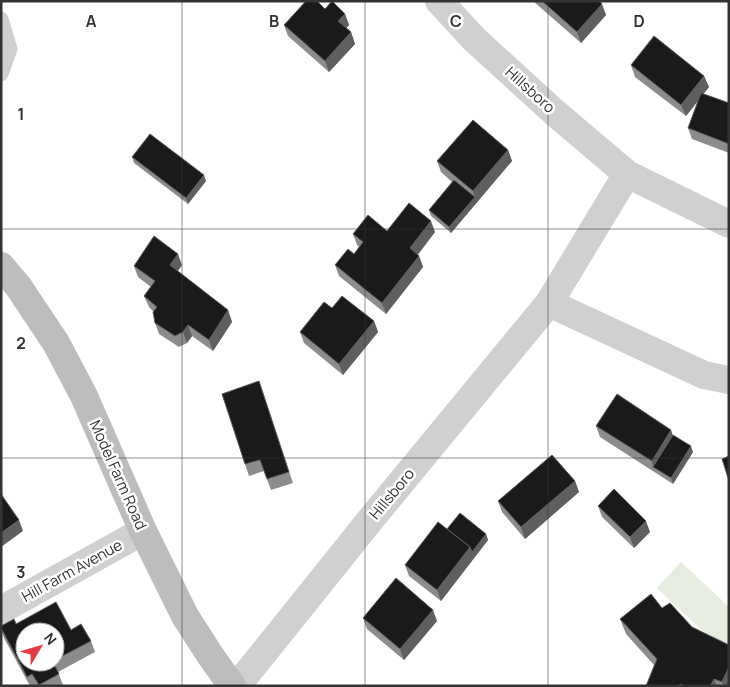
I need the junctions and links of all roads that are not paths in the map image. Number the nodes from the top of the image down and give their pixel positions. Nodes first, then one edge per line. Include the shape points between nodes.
1 (438, 1) edge
2 (1, 19) edge
3 (1, 74) edge
4 (627, 174) junction
5 (729, 224) edge
6 (1, 266) edge
7 (549, 303) junction
8 (729, 380) edge
9 (143, 531) junction
10 (1, 610) edge
11 (232, 686) edge
12 (237, 686) edge

1 - 4 street, Hillsboro via 474,39
2 - 3 lane via 10,49
4 - 5 street, Hillsboro
4 - 7 street, Hillsboro
6 - 9 main road, Model Farm Road via 56,343 84,396
7 - 8 street via 704,375
7 - 12 street, Hillsboro
9 - 10 street, Hill Farm Avenue
9 - 11 main road, Model Farm Road via 185,616

